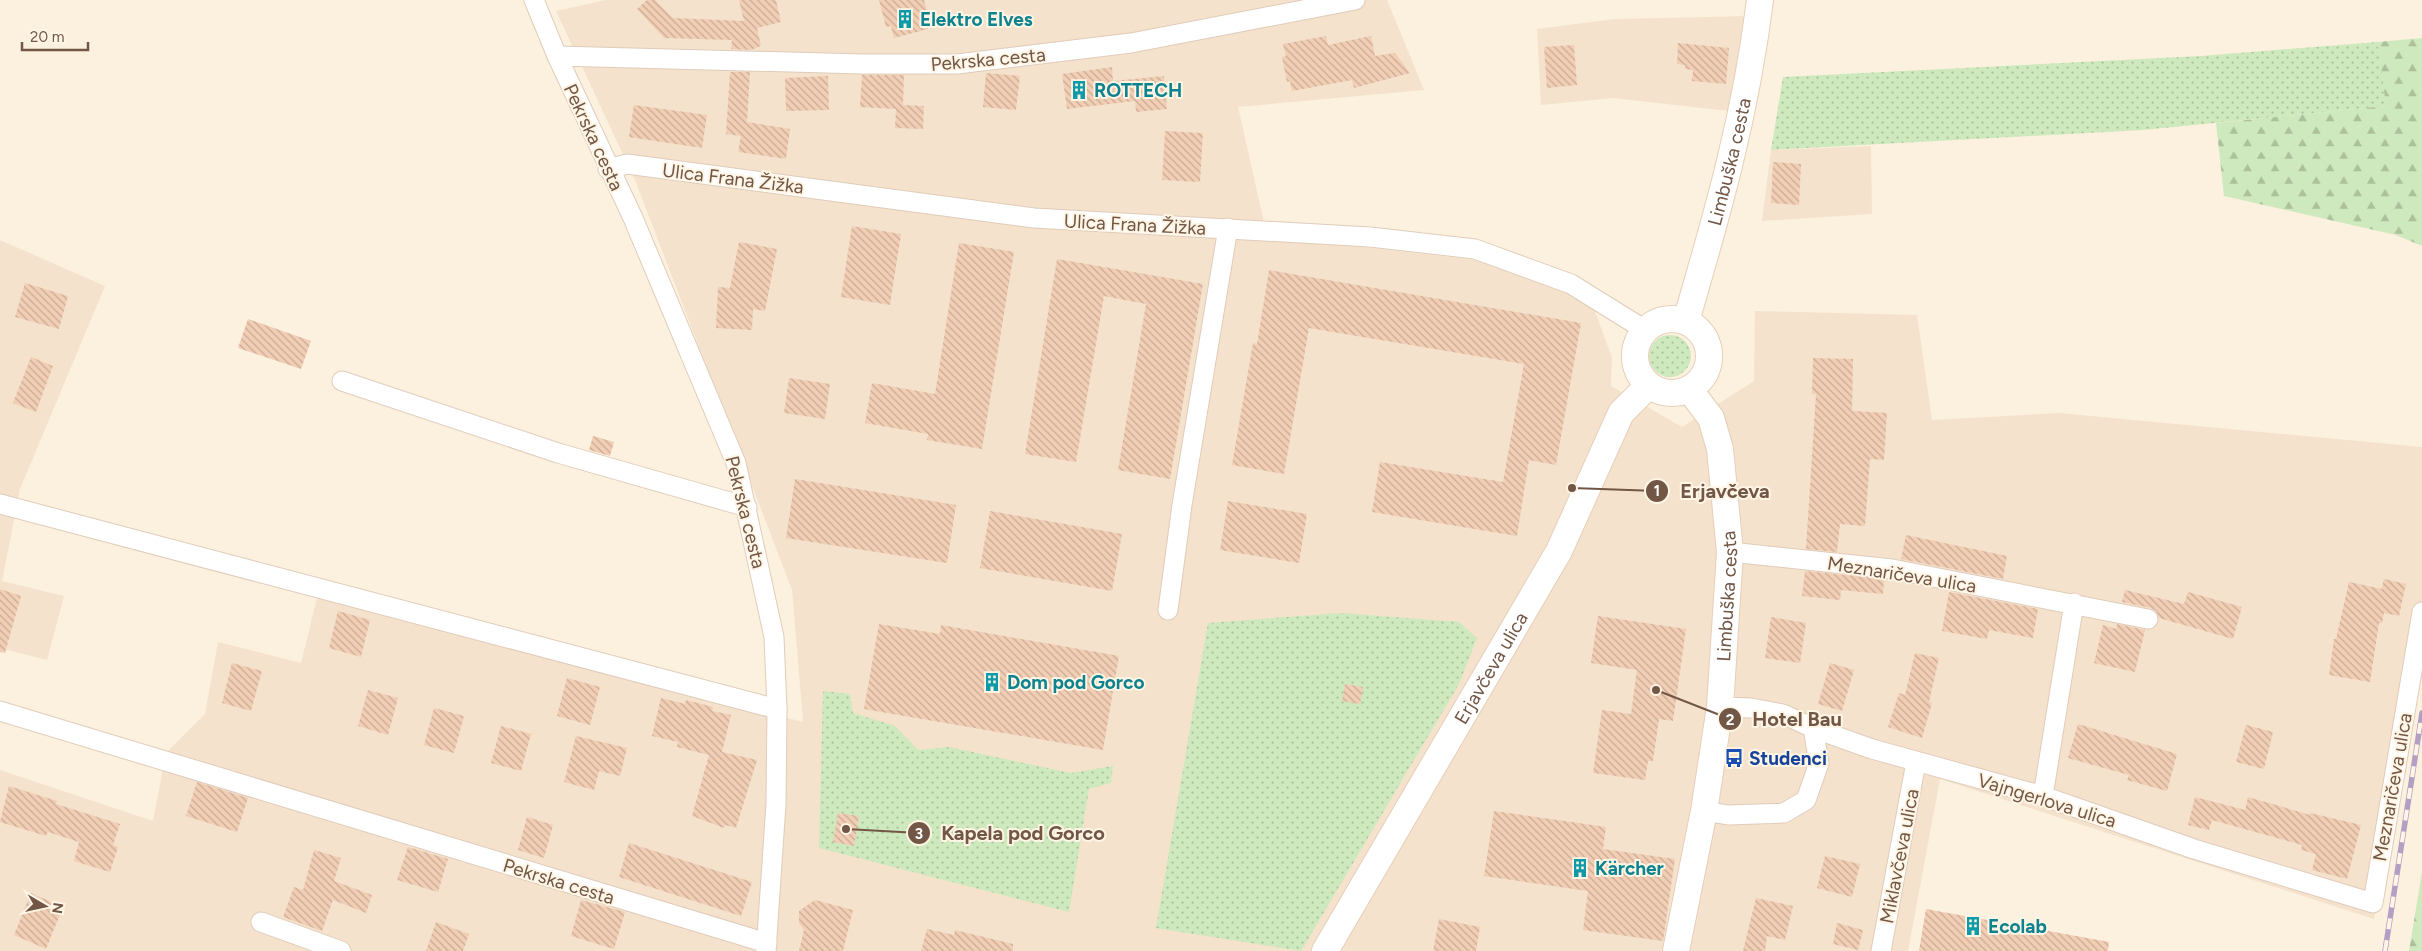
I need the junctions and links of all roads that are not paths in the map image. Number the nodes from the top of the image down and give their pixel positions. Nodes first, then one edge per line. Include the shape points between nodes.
1 (534, 0) edge
2 (1355, 0) edge
3 (1760, 0) edge
4 (556, 56) junction
5 (608, 168) junction
6 (1228, 228) junction
7 (1686, 321) junction
8 (1645, 330) junction
9 (342, 381) dead end
10 (1649, 385) junction
11 (1689, 389) junction
12 (0, 504) edge
13 (746, 507) junction
14 (1730, 552) junction
15 (2074, 603) junction
16 (1168, 610) dead end
17 (2422, 612) edge
18 (2148, 619) dead end
19 (1720, 707) junction
20 (777, 709) junction
21 (0, 711) edge
22 (1813, 728) junction
23 (1916, 762) junction
24 (2043, 796) junction
25 (1704, 811) junction
26 (2373, 903) joint
27 (261, 922) dead end
28 (766, 947) edge
29 (341, 951) edge
30 (1326, 951) edge
31 (1676, 951) edge
32 (1881, 951) edge

1 - 4 street, Pekrska cesta
2 - 4 street, Pekrska cesta via 1131,44 957,64
3 - 7 main road, Limbuška cesta via 1738,133
4 - 5 street, Pekrska cesta
5 - 6 street, Ulica Frana Žižka via 627,164 1034,218
5 - 13 street, Pekrska cesta via 633,218 736,463
6 - 8 street, Ulica Frana Žižka via 1370,237 1475,249 1571,284
6 - 16 street
7 - 8 main road via 1673,318 1658,321
7 - 11 main road via 1698,328 1709,349 1705,373
8 - 10 main road via 1637,343 1635,358 1639,373
9 - 13 street via 558,453
10 - 11 main road via 1675,393
10 - 30 main road, Erjavčeva ulica via 1621,413 1559,551
11 - 14 main road, Limbuška cesta via 1712,418 1720,449
12 - 20 street
13 - 20 street, Pekrska cesta via 774,637
14 - 15 street, Meznaričeva ulica via 1892,569
14 - 19 main road, Limbuška cesta
15 - 18 street, Meznaričeva ulica
15 - 24 street
17 - 26 street, Meznaričeva ulica
19 - 22 street, Vajngerlova ulica via 1783,714
19 - 25 main road, Limbuška cesta
20 - 28 street, Pekrska cesta via 773,858
21 - 28 street, Pekrska cesta
22 - 23 street, Vajngerlova ulica
22 - 25 street via 1820,763 1806,800 1784,813 1728,816
23 - 24 street, Vajngerlova ulica
23 - 32 street, Miklavčeva ulica
24 - 26 street, Vajngerlova ulica via 2194,849
25 - 31 main road, Limbuška cesta
27 - 29 street

